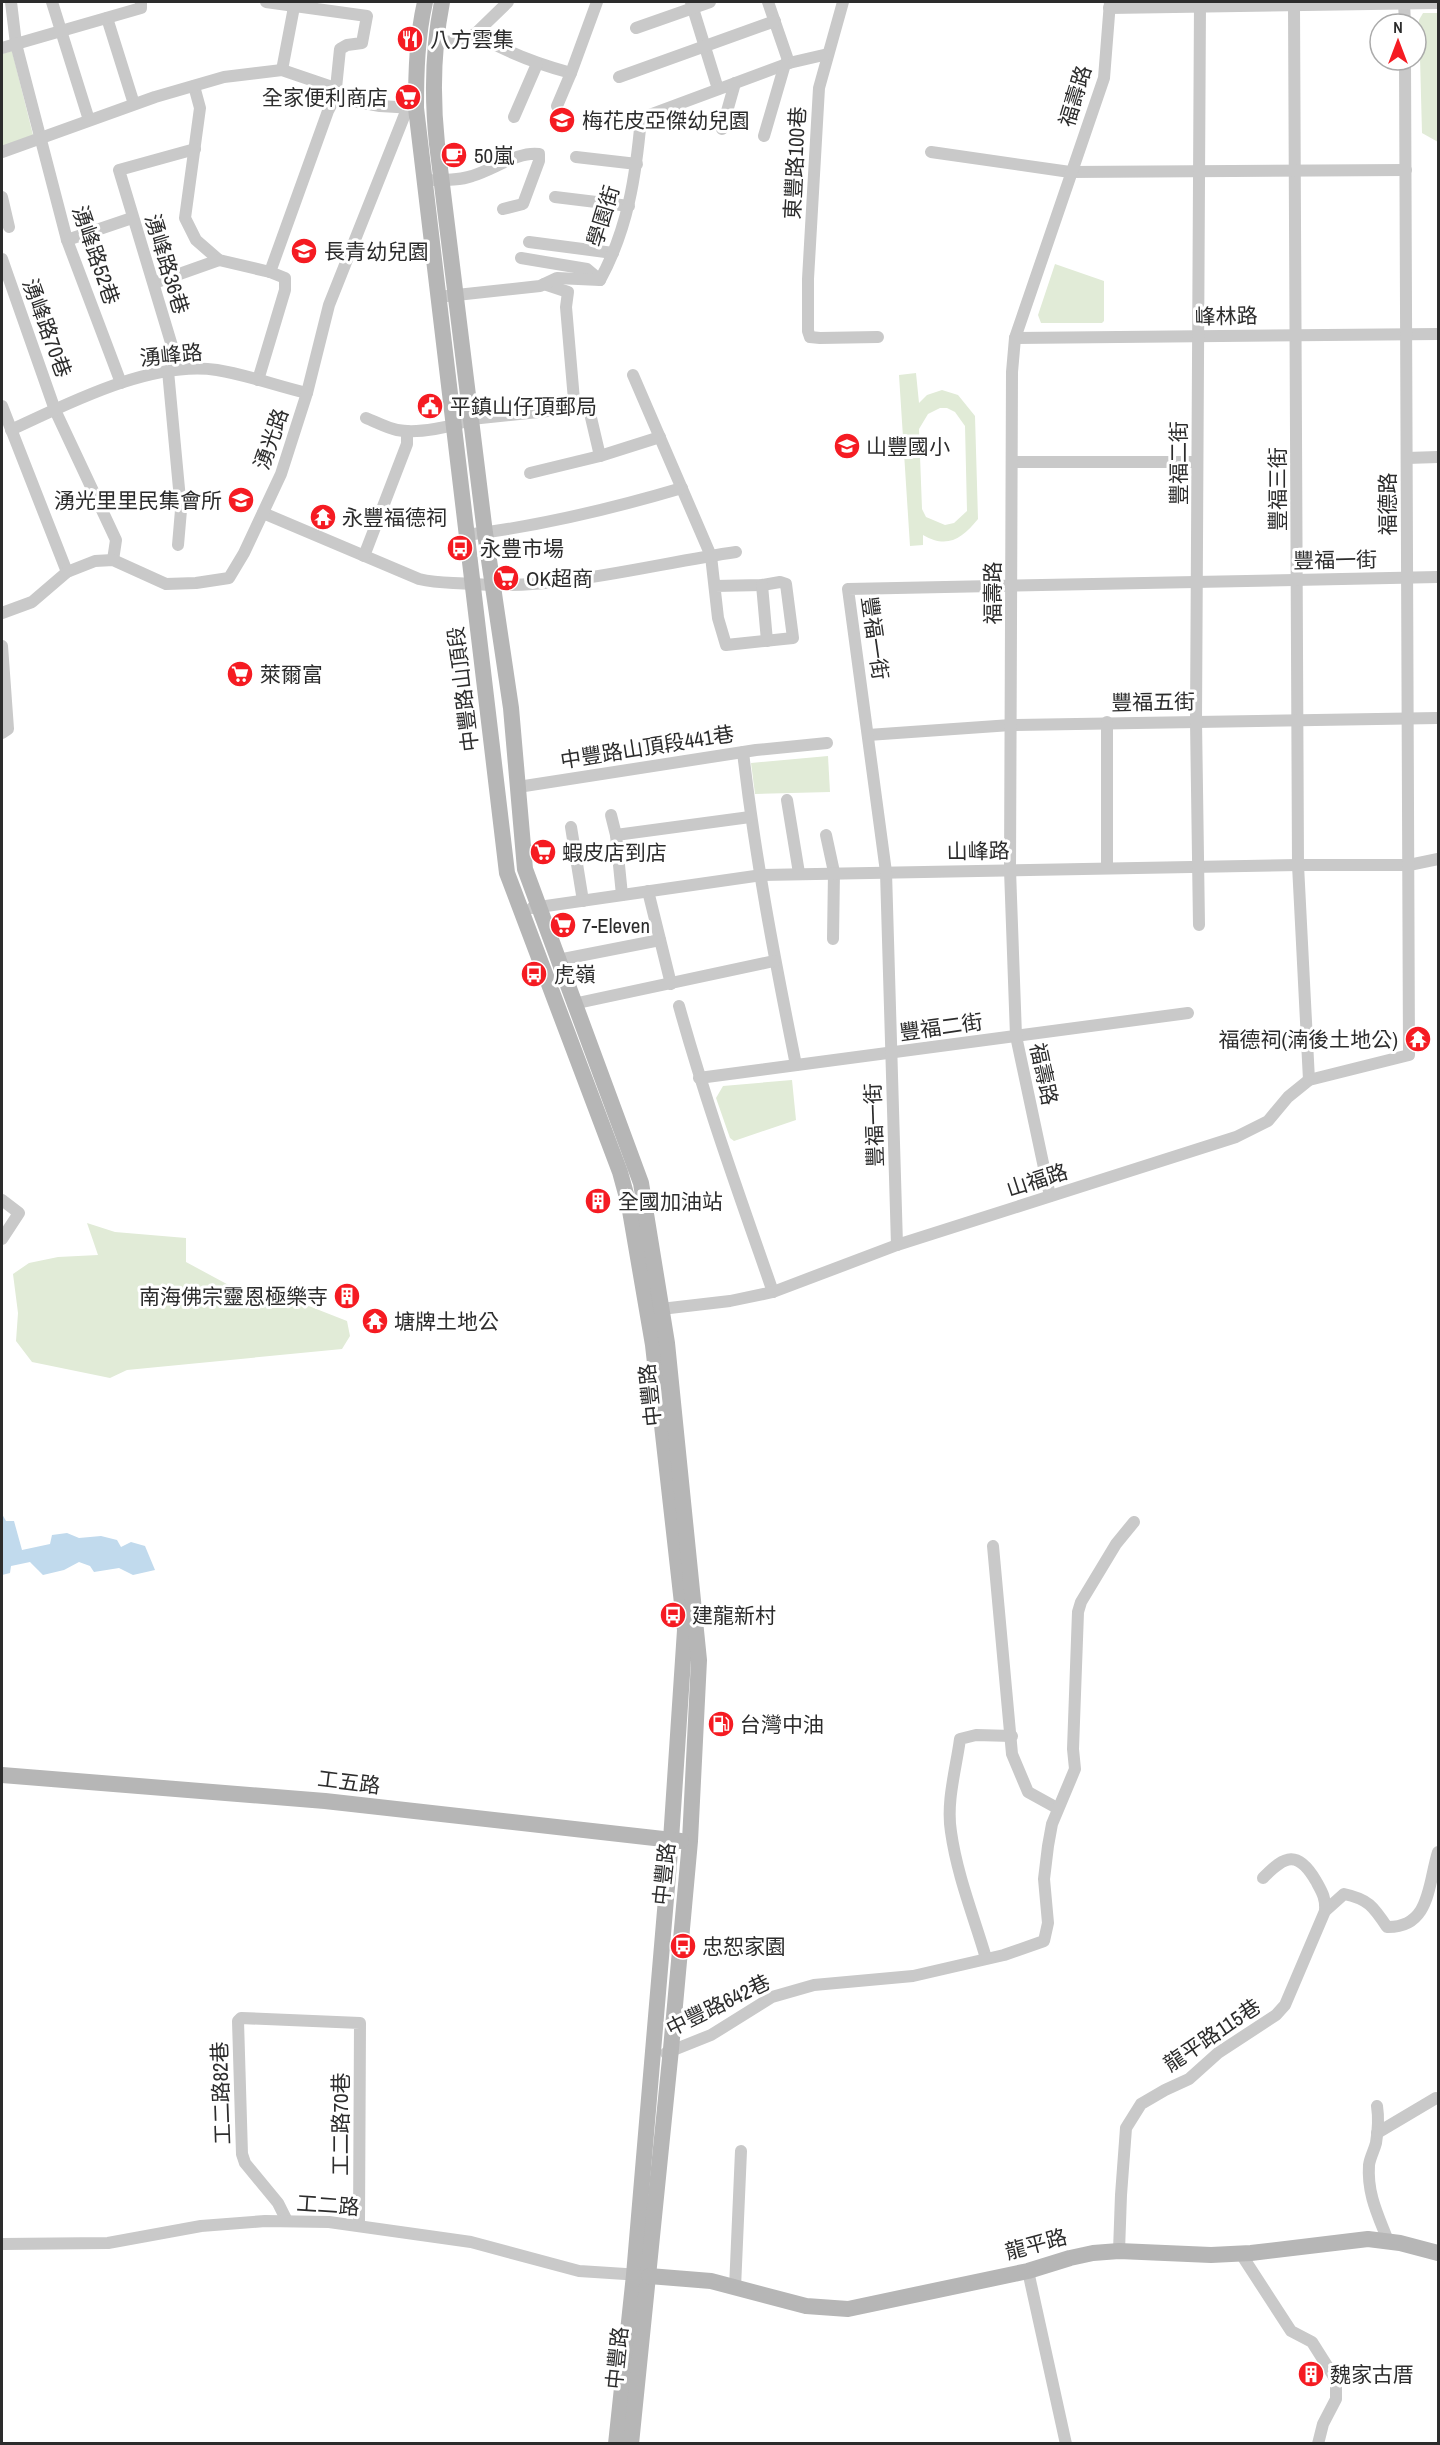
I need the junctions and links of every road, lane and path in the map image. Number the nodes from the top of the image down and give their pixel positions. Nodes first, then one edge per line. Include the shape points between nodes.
1 (11, 2) edge
2 (52, 2) edge
3 (141, 2) edge
4 (266, 2) edge
5 (425, 2) edge
6 (442, 2) edge
7 (508, 2) edge
8 (597, 2) edge
9 (710, 2) edge
10 (768, 2) edge
11 (843, 2) edge
12 (1405, 3) edge
13 (1438, 3) edge
14 (692, 4) edge
15 (1200, 4) edge
16 (1109, 5) edge
17 (1294, 6) junction
18 (294, 7) junction
19 (333, 7) edge
20 (107, 18) junction
21 (775, 21) junction
22 (636, 28) dead end
23 (61, 31) junction
24 (475, 34) junction
25 (436, 43) junction
26 (16, 44) junction
27 (707, 47) junction
28 (2, 48) edge
29 (828, 54) junction
30 (537, 64) junction
31 (787, 64) junction
32 (282, 70) junction
33 (1405, 72) edge
34 (571, 73) junction
35 (619, 77) dead end
36 (735, 83) junction
37 (194, 86) junction
38 (718, 89) junction
39 (335, 98) junction
40 (134, 104) junction
41 (557, 106) dead end
42 (411, 108) junction
43 (433, 108) junction
44 (514, 117) dead end
45 (641, 118) junction
46 (89, 120) junction
47 (622, 122) dead end
48 (722, 129) dead end
49 (764, 136) dead end
50 (40, 138) junction
51 (195, 149) junction
52 (2, 152) edge
53 (931, 152) dead end
54 (576, 158) dead end
55 (637, 164) junction
56 (1406, 170) junction
57 (1294, 171) junction
58 (1070, 172) junction
59 (1199, 172) junction
60 (433, 181) junction
61 (2, 197) edge
62 (555, 197) dead end
63 (629, 206) junction
64 (502, 209) dead end
65 (132, 218) junction
66 (9, 227) dead end
67 (67, 240) junction
68 (529, 242) dead end
69 (613, 254) junction
70 (521, 258) dead end
71 (2, 259) edge
72 (219, 260) junction
73 (270, 272) junction
74 (600, 280) junction
75 (154, 283) junction
76 (544, 284) junction
77 (446, 296) junction
78 (1406, 334) junction
79 (1438, 334) edge
80 (1296, 335) junction
81 (1198, 336) junction
82 (878, 338) dead end
83 (1015, 338) junction
84 (173, 370) junction
85 (633, 375) dead end
86 (258, 380) junction
87 (121, 383) junction
88 (307, 393) junction
89 (2, 406) edge
90 (586, 407) junction
91 (55, 410) junction
92 (366, 418) dead end
93 (471, 419) junction
94 (454, 426) junction
95 (11, 430) junction
96 (407, 431) junction
97 (660, 437) junction
98 (600, 456) junction
99 (1438, 457) edge
100 (1407, 458) junction
101 (1012, 462) junction
102 (1197, 462) junction
103 (530, 472) dead end
104 (682, 488) junction
105 (262, 513) junction
106 (485, 532) junction
107 (466, 535) junction
108 (178, 545) dead end
109 (736, 552) dead end
110 (364, 556) junction
111 (711, 556) junction
112 (113, 560) junction
113 (67, 572) junction
114 (1438, 577) edge
115 (1406, 578) junction
116 (1297, 581) junction
117 (1197, 582) junction
118 (472, 584) junction
119 (762, 585) junction
120 (1012, 585) junction
121 (716, 586) junction
122 (493, 587) junction
123 (2, 613) edge
124 (766, 640) junction
125 (2, 646) edge
126 (1407, 718) junction
127 (1438, 718) edge
128 (1298, 719) junction
129 (1196, 721) junction
130 (1107, 723) junction
131 (1011, 725) junction
132 (2, 733) edge
133 (868, 735) junction
134 (827, 743) dead end
135 (743, 752) junction
136 (518, 787) junction
137 (786, 800) dead end
138 (611, 815) dead end
139 (750, 817) junction
140 (571, 827) dead end
141 (616, 835) junction
142 (826, 835) dead end
143 (1438, 859) edge
144 (1298, 865) junction
145 (1409, 865) junction
146 (1197, 867) junction
147 (1107, 868) junction
148 (1010, 870) junction
149 (834, 872) junction
150 (886, 872) junction
151 (799, 873) junction
152 (762, 875) junction
153 (648, 891) junction
154 (622, 895) junction
155 (583, 900) junction
156 (539, 907) junction
157 (519, 909) junction
158 (1199, 925) dead end
159 (833, 939) dead end
160 (660, 940) junction
161 (558, 960) junction
162 (774, 961) junction
163 (670, 984) junction
164 (573, 1004) junction
165 (679, 1006) dead end
166 (1188, 1013) dead end
167 (1016, 1036) junction
168 (891, 1053) junction
169 (1409, 1055) joint
170 (796, 1065) junction
171 (699, 1078) junction
172 (1309, 1080) junction
173 (1050, 1196) junction
174 (2, 1200) edge
175 (2, 1239) edge
176 (897, 1245) junction
177 (773, 1292) junction
178 (654, 1312) junction
179 (1134, 1522) dead end
180 (993, 1546) dead end
181 (689, 1694) junction
182 (1012, 1736) junction
183 (2, 1775) edge
184 (1057, 1808) junction
185 (671, 1840) junction
186 (690, 1841) junction
187 (1438, 1852) edge
188 (1263, 1878) dead end
189 (1325, 1911) junction
190 (986, 1958) junction
191 (238, 2021) joint
192 (671, 2049) junction
193 (651, 2064) junction
194 (1436, 2098) dead end
195 (1377, 2106) dead end
196 (1377, 2133) junction
197 (741, 2151) dead end
198 (287, 2221) junction
199 (359, 2225) junction
200 (1388, 2241) junction
201 (2, 2244) edge
202 (1119, 2251) junction
203 (1438, 2253) edge
204 (1241, 2254) junction
205 (1028, 2271) junction
206 (641, 2275) junction
207 (735, 2288) junction
208 (616, 2444) edge
209 (631, 2444) edge
210 (1066, 2444) edge
211 (1318, 2444) edge

1 - 26 street, 湧峰路52巷
2 - 23 street
3 - 20 street via 141,8
4 - 18 street
5 - 42 main road, 中豐路山頂段
6 - 25 main road, 中豐路山頂段
7 - 24 street
8 - 34 street
9 - 14 street
10 - 21 street
11 - 29 street, 東豐路100巷
12 - 13 street
12 - 17 street
14 - 22 street
14 - 27 street
15 - 16 street
15 - 17 street
15 - 59 street, 豐福二街
16 - 58 street, 福壽路 via 1104,78
17 - 57 street, 豐福三街
18 - 19 street
18 - 32 street
19 - 39 street via 368,16 362,43 340,49
20 - 23 street
20 - 40 street
21 - 27 street
21 - 31 street
23 - 26 street
23 - 46 street
24 - 25 street via 463,40
24 - 30 street
25 - 43 main road, 中豐路山頂段
26 - 28 street
26 - 50 street, 湧峰路52巷
27 - 35 street
27 - 38 street
29 - 31 street
29 - 82 street, 東豐路100巷 via 819,88 814,135 808,331 810,337
30 - 34 street
30 - 44 street
31 - 36 street
31 - 49 street
32 - 37 street via 224,77
32 - 39 street via 328,86
33 - 56 street, 福德路
34 - 41 street
36 - 38 street
36 - 48 street
37 - 40 street
37 - 51 street via 200,108
38 - 45 street
39 - 42 street
39 - 73 street
40 - 46 street
42 - 43 street
42 - 60 main road, 中豐路山頂段
42 - 88 street, 湧光路 via 329,305
43 - 60 main road, 中豐路山頂段
45 - 47 street
45 - 55 street, 學園街
46 - 50 street
50 - 52 street
50 - 67 street, 湧峰路52巷
51 - 65 street, 湧峰路36巷 via 119,170
51 - 72 street via 185,218 196,240
53 - 58 street
54 - 55 street
55 - 63 street, 學園街
56 - 57 street
56 - 78 street, 福德路
57 - 59 street
57 - 80 street, 豐福三街
58 - 59 street
58 - 83 street, 福壽路
59 - 81 street, 豐福二街
60 - 64 street via 471,177 526,155 539,154 523,204
60 - 77 main road, 中豐路山頂段
61 - 66 street
62 - 63 street
63 - 69 street, 學園街
65 - 67 street
65 - 75 street, 湧峰路36巷
67 - 87 street, 湧峰路52巷
68 - 69 street
69 - 74 street, 學園街
70 - 74 street via 587,269
71 - 91 street, 湧峰路70巷
72 - 73 street
72 - 75 street
73 - 86 street via 285,278 285,290
74 - 76 street, 學園街 via 557,278
75 - 84 street, 湧峰路36巷
76 - 77 street
76 - 90 street via 568,292 574,400
77 - 93 main road, 中豐路山頂段
77 - 94 main road, 中豐路山頂段
78 - 79 street, 峰林路
78 - 80 street, 峰林路
78 - 100 street, 福德路
80 - 81 street, 峰林路
80 - 116 street, 豐福三街
81 - 83 street, 峰林路
81 - 102 street, 豐福二街
83 - 101 street, 福壽路
84 - 86 street, 湧峰路 via 217,370
84 - 87 street, 湧峰路
84 - 108 street, 湧峰路36巷 via 181,510
85 - 97 street
86 - 88 street, 湧峰路
87 - 91 street, 湧峰路
88 - 105 street, 湧光路 via 281,474
89 - 95 street
90 - 93 street
90 - 98 street
91 - 95 street, 湧峰路
91 - 112 street, 湧峰路70巷 via 116,540
92 - 96 street
93 - 94 street
93 - 106 main road, 中豐路山頂段
94 - 96 street
94 - 107 main road, 中豐路山頂段
95 - 113 street
96 - 110 street via 406,444
97 - 98 street
97 - 104 street
98 - 103 street
99 - 100 street
100 - 115 street, 福德路
101 - 102 street
101 - 120 street, 福壽路
102 - 117 street, 豐福二街
104 - 106 street via 548,523
104 - 111 street
105 - 110 street
105 - 112 street, 湧光路 via 229,578 166,584
106 - 107 street
106 - 122 main road, 中豐路山頂段
107 - 118 main road, 中豐路山頂段
109 - 111 street
110 - 118 street via 419,579 440,584
111 - 121 street
111 - 122 street via 570,580
112 - 113 street via 95,561
113 - 123 street via 32,602
114 - 115 street, 豐福一街
115 - 116 street, 豐福一街
115 - 126 street, 福德路
116 - 117 street, 豐福一街
116 - 128 street, 豐福三街
117 - 120 street, 豐福一街
117 - 129 street, 豐福二街
118 - 122 street
118 - 157 main road, 中豐路山頂段 via 507,873
119 - 121 street
119 - 124 street
119 - 124 street via 786,584 793,638
120 - 131 street, 福壽路
120 - 133 street, 豐福一街 via 848,589
121 - 124 street via 718,618 726,645
122 - 136 main road, 中豐路山頂段
125 - 132 street via 8,713 8,729
126 - 127 street, 豐福五街
126 - 128 street, 豐福五街
126 - 145 street, 福德路
128 - 129 street, 豐福五街
128 - 144 street, 豐福三街
129 - 130 street, 豐福五街
129 - 146 street, 豐福二街
130 - 131 street, 豐福五街
130 - 147 street
131 - 133 street, 豐福五街
131 - 148 street, 福壽路
133 - 150 street, 豐福一街
134 - 135 street, 中豐路山頂段441巷
135 - 136 street, 中豐路山頂段441巷
135 - 139 street
136 - 156 main road, 中豐路山頂段 via 525,869
137 - 151 street
138 - 141 street
139 - 141 street
139 - 152 street
140 - 155 street
141 - 154 street
142 - 149 street
143 - 145 street, 山峰路
144 - 145 street, 山峰路
144 - 146 street, 山峰路
144 - 172 street, 豐福三街
145 - 169 street, 福德路
146 - 147 street, 山峰路
146 - 158 street, 豐福二街
147 - 148 street, 山峰路
148 - 150 street, 山峰路
148 - 167 street, 福壽路
149 - 150 street, 山峰路
149 - 151 street, 山峰路
149 - 159 street
150 - 168 street, 豐福一街
151 - 152 street, 山峰路
152 - 153 street, 山峰路
152 - 162 street
153 - 154 street, 山峰路
153 - 160 street
154 - 155 street, 山峰路
155 - 156 street, 山峰路
156 - 157 street, 山峰路
156 - 161 main road, 中豐路山頂段
157 - 178 main road, 中豐路山頂段 via 620,1172
160 - 161 street
160 - 163 street
161 - 164 main road, 中豐路山頂段
162 - 163 street
162 - 170 street
163 - 164 street
164 - 178 main road, 中豐路山頂段 via 641,1184
165 - 171 street
166 - 167 street, 豐福二街
167 - 168 street, 豐福二街
167 - 173 street, 福壽路
168 - 170 street, 豐福二街
168 - 176 street, 豐福一街
169 - 172 street, 山福路
170 - 171 street, 豐福二街
171 - 177 street
172 - 173 street, 山福路 via 1268,1121 1236,1137
173 - 176 street, 山福路
174 - 175 street via 19,1213
176 - 177 street, 山福路
177 - 178 street, 山福路
178 - 181 main road, 中豐路 via 682,1479 699,1660
179 - 184 street via 1116,1544 1078,1612 1075,1769
180 - 182 street
181 - 185 main road, 中豐路
181 - 186 main road, 中豐路
182 - 184 street via 1012,1754 1028,1792
182 - 190 street via 976,1735 960,1739 951,1795 950,1831
183 - 185 main road, 工五路 via 325,1801
184 - 190 street, 中豐路642巷 via 1044,1879 1048,1923 1044,1941
185 - 186 main road, 工五路
185 - 193 main road, 中豐路
186 - 192 main road, 中豐路
187 - 189 street via 1424,1907 1415,1919 1398,1927 1387,1926 1374,1907 1362,1898 1344,1893
188 - 189 street via 1278,1862 1292,1858 1304,1862 1326,1898
189 - 202 street, 龍平路115巷 via 1285,2005 1276,2015 1218,2053 1189,2079 1141,2104 1126,2128
190 - 192 street, 中豐路642巷 via 913,1976 814,1985 772,1998 711,2035
191 - 198 street, 工二路82巷 via 242,2154
191 - 199 street, 工二路70巷 via 241,2018 360,2023
192 - 193 street, 中豐路642巷
192 - 206 main road, 中豐路
193 - 206 main road, 中豐路
194 - 196 street
195 - 196 street
196 - 200 street via 1369,2168 1371,2201
197 - 207 street
198 - 199 street, 工二路
198 - 201 street, 工二路 via 201,2226 108,2243
199 - 206 street, 工二路 via 471,2241 579,2271
200 - 203 main road, 龍平路
200 - 204 main road, 龍平路 via 1368,2239
202 - 204 main road, 龍平路
202 - 205 main road, 龍平路 via 1070,2258
204 - 211 street via 1291,2331 1312,2342 1336,2380 1336,2399
205 - 207 main road, 龍平路 via 848,2309 806,2306
205 - 210 street
206 - 207 main road, 龍平路
206 - 208 main road, 中豐路
206 - 209 main road, 中豐路

